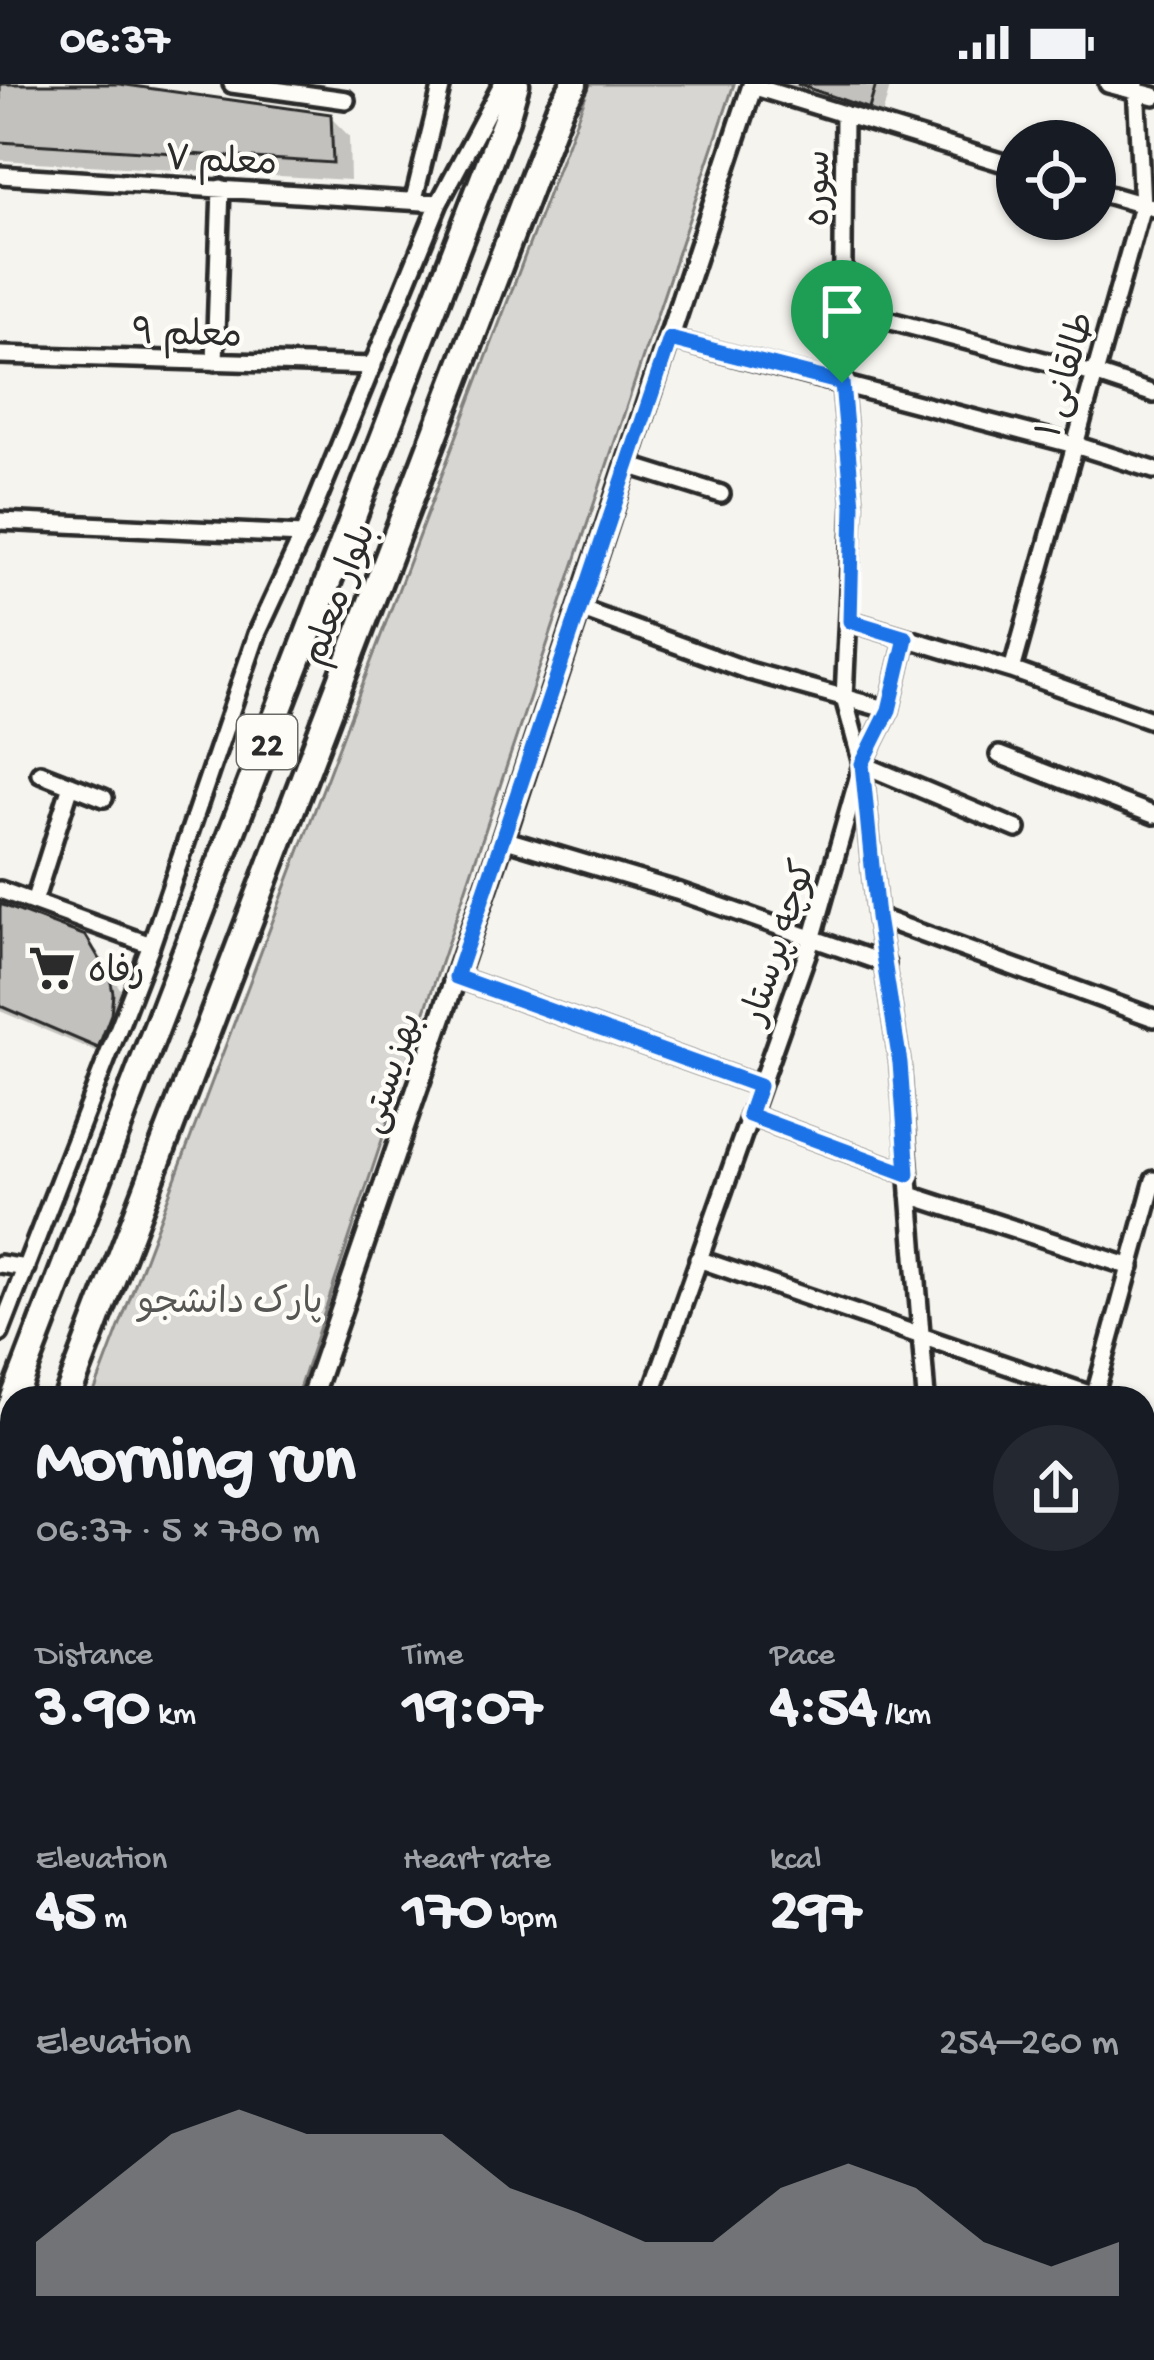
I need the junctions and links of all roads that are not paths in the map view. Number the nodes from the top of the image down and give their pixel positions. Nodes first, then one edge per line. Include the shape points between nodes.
1 (232, 84) edge
2 (442, 84) edge
3 (502, 84) edge
4 (516, 84) edge
5 (574, 84) edge
6 (1108, 84) edge
7 (752, 85) edge
8 (1142, 90) edge
9 (346, 100) dead end
10 (844, 114) junction
11 (996, 161) edge
12 (0, 175) edge
13 (221, 188) junction
14 (1116, 197) edge
15 (414, 199) junction
16 (439, 203) junction
17 (1148, 207) edge
18 (845, 309) junction
19 (670, 339) junction
20 (0, 355) edge
21 (215, 362) junction
22 (373, 367) junction
23 (1094, 374) junction
24 (842, 383) junction
25 (1154, 394) edge
26 (1075, 445) junction
27 (628, 465) junction
28 (1154, 470) edge
29 (721, 494) dead end
30 (0, 521) edge
31 (303, 536) junction
32 (580, 610) junction
33 (850, 621) junction
34 (906, 638) junction
35 (1012, 670) junction
36 (844, 698) junction
37 (889, 710) junction
38 (1154, 721) edge
39 (998, 754) dead end
40 (862, 764) junction
41 (40, 773) dead end
42 (71, 785) junction
43 (104, 798) dead end
44 (1154, 815) edge
45 (1017, 829) dead end
46 (503, 838) junction
47 (0, 890) edge
48 (34, 902) junction
49 (877, 917) junction
50 (812, 940) junction
51 (151, 945) junction
52 (886, 964) junction
53 (456, 977) junction
54 (1154, 1018) edge
55 (759, 1086) junction
56 (749, 1115) junction
57 (908, 1174) junction
58 (1154, 1181) edge
59 (910, 1195) junction
60 (698, 1259) junction
61 (0, 1264) edge
62 (1131, 1267) junction
63 (26, 1268) junction
64 (0, 1333) edge
65 (921, 1334) junction
66 (19, 1386) edge
67 (72, 1386) edge
68 (315, 1386) edge
69 (654, 1386) edge
70 (925, 1386) edge
71 (1064, 1386) edge
72 (1097, 1386) edge

1 - 9 street
2 - 15 street
3 - 16 street
4 - 66 main road, بلوار معلم / 22
5 - 67 main road, بلوار معلم
6 - 8 street
7 - 10 street
7 - 19 street, بهزیستی
8 - 17 street, طالقانی ۱
10 - 11 street
10 - 18 street, سوره
12 - 13 street, معلم ۷
13 - 15 street, معلم ۷
13 - 21 street
14 - 17 street
15 - 16 street, معلم ۷
16 - 22 street
17 - 23 street, طالقانی ۱
18 - 23 street
18 - 24 street, سوره
19 - 24 street
19 - 27 street, بهزیستی
20 - 21 street, معلم ۹
21 - 22 street, معلم ۹
22 - 31 street
23 - 25 street
23 - 26 street, طالقانی ۱
24 - 26 street
24 - 33 street, سوره via 853,505
26 - 28 street
26 - 35 street, طالقانی ۱
27 - 29 street
27 - 32 street, بهزیستی
30 - 31 street
31 - 51 street via 257,634
32 - 36 street
32 - 46 street, بهزیستی
33 - 34 street
33 - 36 street, سوره
34 - 35 street
34 - 37 street, کوچه پرستار
35 - 38 street
36 - 37 street
36 - 40 street, سوره
37 - 40 street, کوچه پرستار
39 - 44 street
40 - 45 street
40 - 49 street, سوره
40 - 50 street, کوچه پرستار
41 - 42 street
42 - 43 street
42 - 48 street
46 - 50 street
46 - 53 street, بهزیستی
47 - 48 street
48 - 51 street
49 - 52 street, سوره
49 - 54 street
50 - 52 street
50 - 55 street, کوچه پرستار
51 - 63 street
52 - 57 street, سوره
53 - 55 street
53 - 68 street, بهزیستی
55 - 56 street, کوچه پرستار
56 - 57 street
56 - 60 street, کوچه پرستار
57 - 59 street, سوره
58 - 62 street
59 - 62 street
59 - 65 street, سوره
60 - 65 street
60 - 69 street, کوچه پرستار
61 - 63 street
62 - 72 street
63 - 64 street
65 - 70 street, سوره
65 - 71 street

